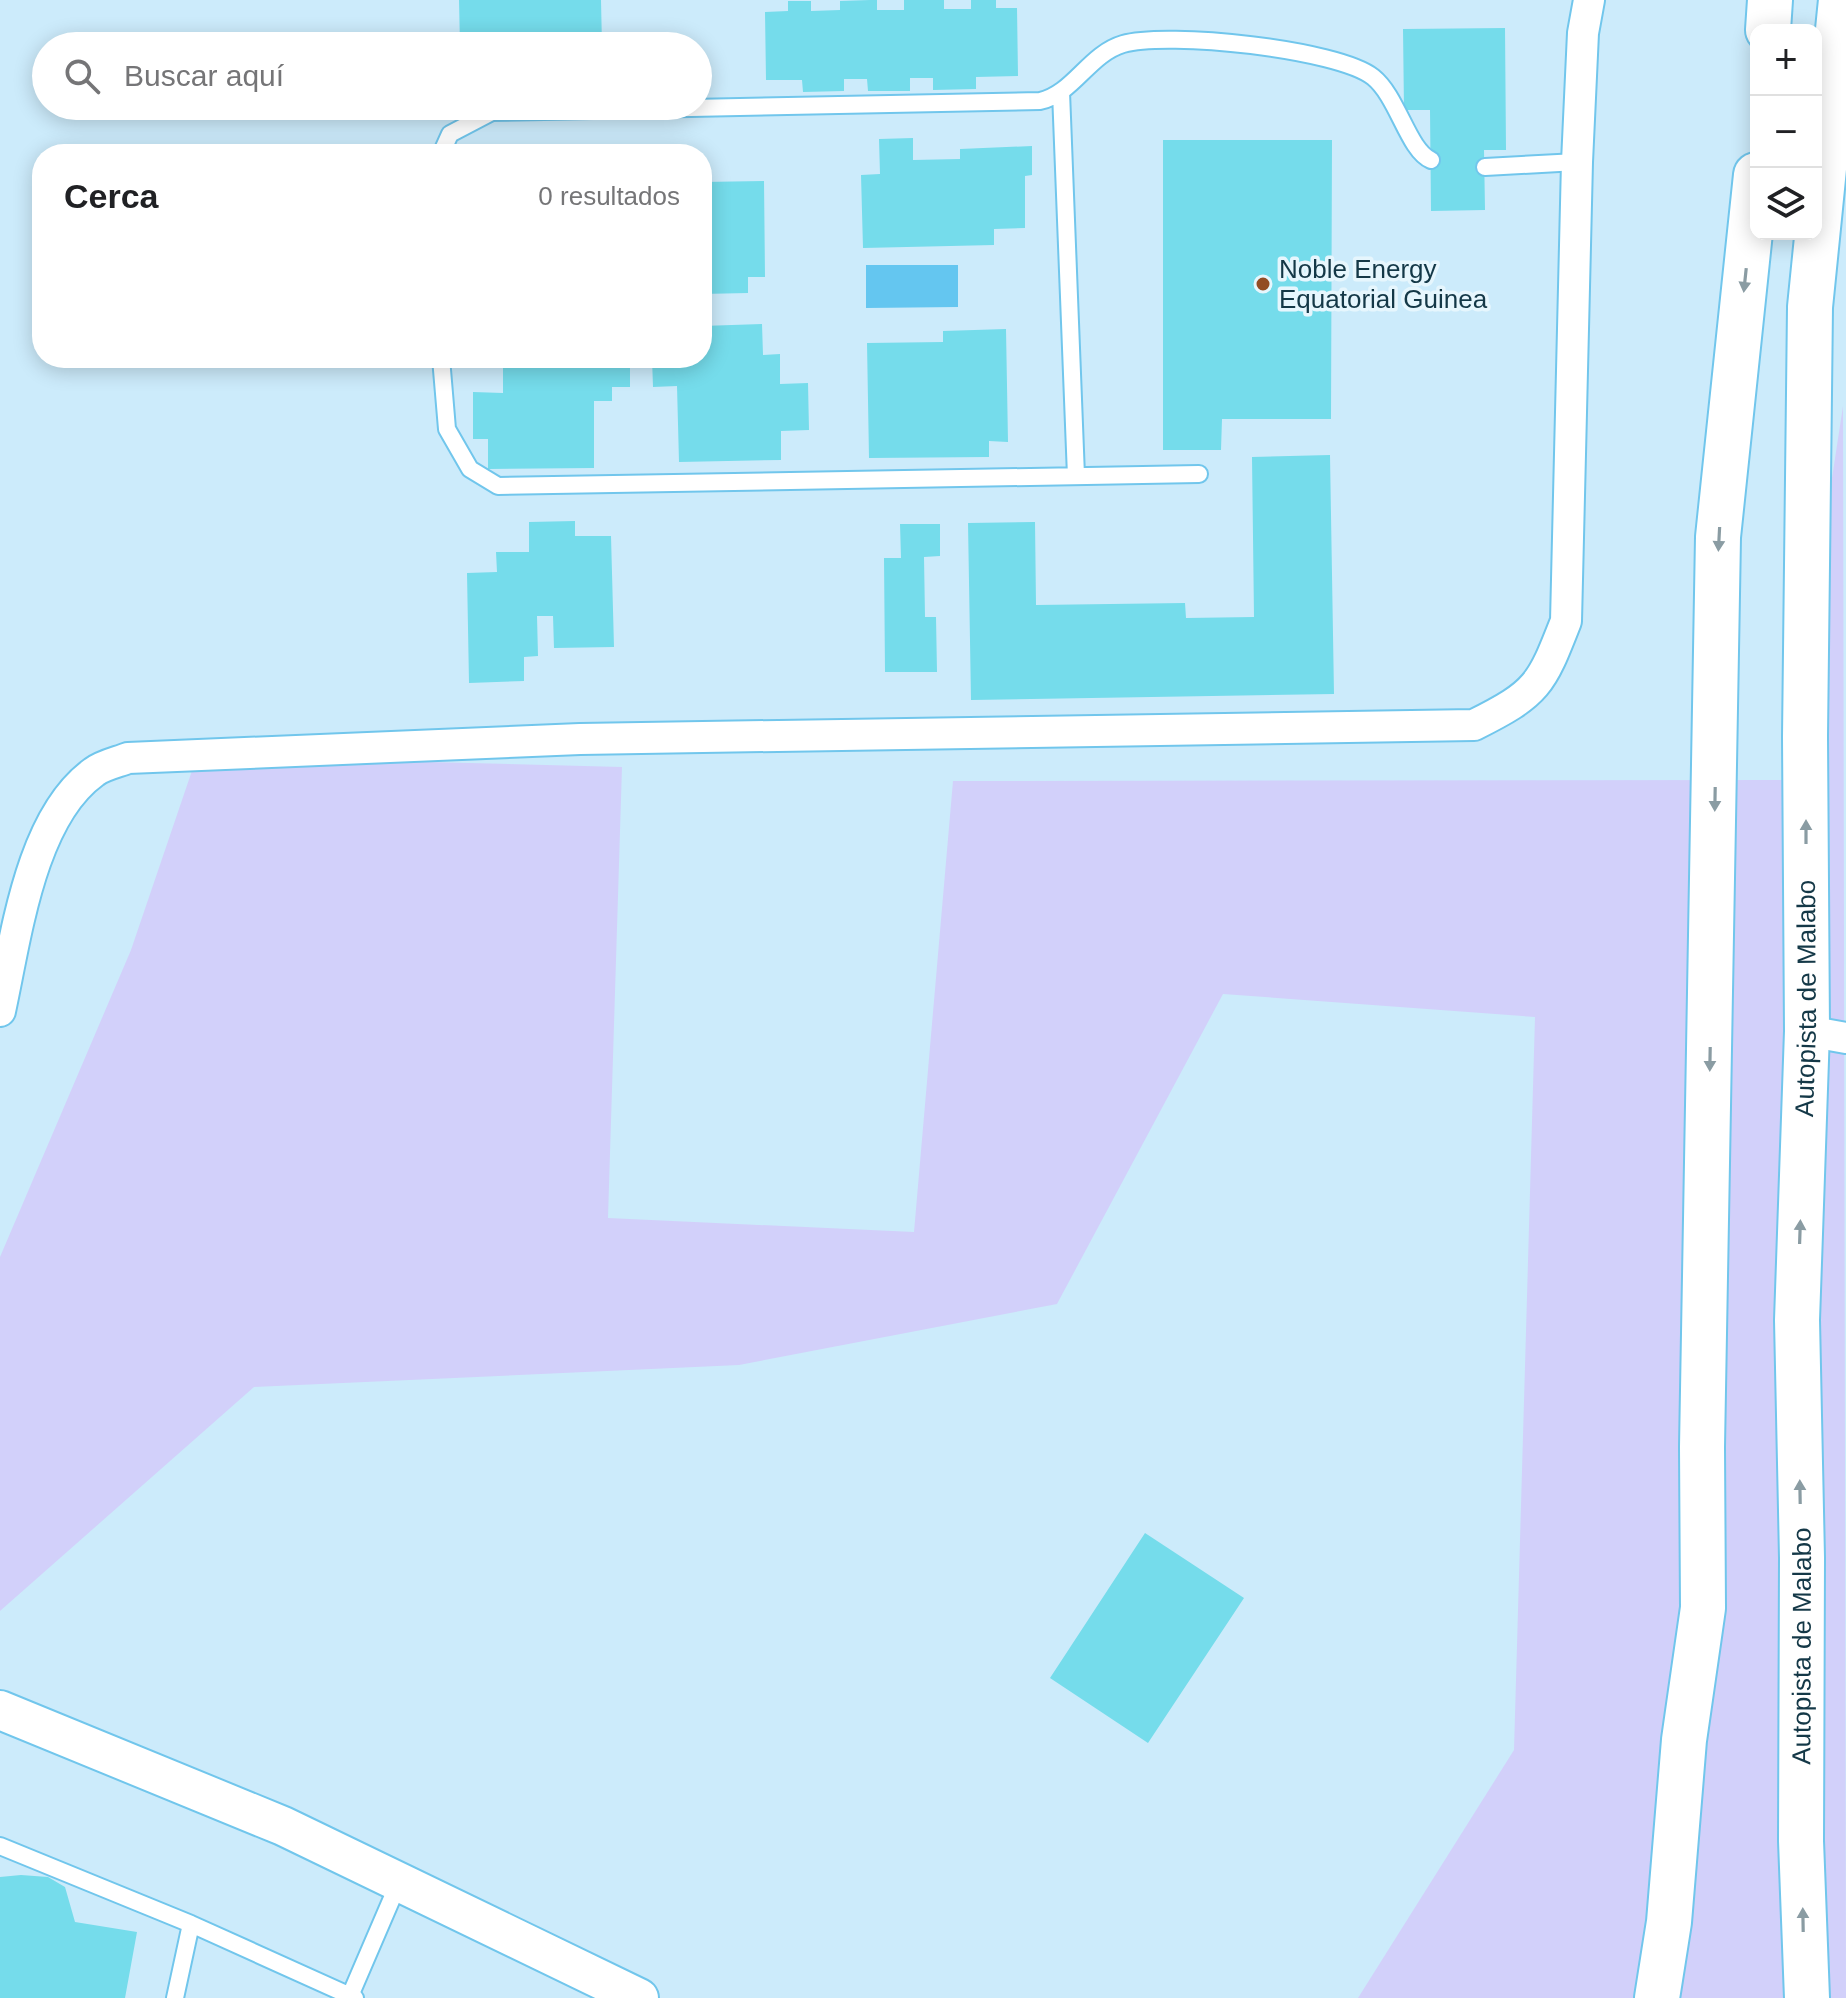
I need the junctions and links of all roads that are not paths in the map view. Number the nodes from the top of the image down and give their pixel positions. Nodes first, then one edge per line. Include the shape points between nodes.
1 (1589, 0) edge
2 (1841, 0) edge
3 (1061, 92) junction
4 (712, 108) edge
5 (470, 120) edge
6 (446, 144) edge
7 (1431, 160) dead end
8 (1577, 162) junction
9 (1485, 167) dead end
10 (1750, 232) edge
11 (442, 368) edge
12 (1199, 474) dead end
13 (1076, 476) junction
14 (0, 1011) edge
15 (1826, 1035) edge
16 (0, 1710) edge
17 (0, 1846) edge
18 (399, 1882) junction
19 (191, 1924) junction
20 (352, 1997) edge
21 (175, 1998) edge
22 (639, 1998) edge
23 (1657, 1998) edge
24 (1807, 1998) edge

1 - 8 street
15 -> 2 highway, Autopista de Malabo via 1805,737 1810,307
3 - 4 lane via 1040,101
3 - 7 lane via 1091,61 1124,44 1210,43 1306,52 1350,64 1374,78 1395,104 1414,146
3 - 13 lane
5 - 6 lane
8 - 9 lane
8 - 14 street via 1566,621 1546,672 1521,702 1474,725 580,739 128,758 94,771 64,805 30,870
10 -> 23 highway via 1718,537 1703,1608
11 - 13 lane via 447,429 470,469 498,486
12 - 13 lane
24 -> 15 highway, Autopista de Malabo via 1797,1320
16 - 18 street via 223,1800
17 - 19 lane
18 - 20 lane
18 - 22 street
19 - 20 lane
19 - 21 lane

